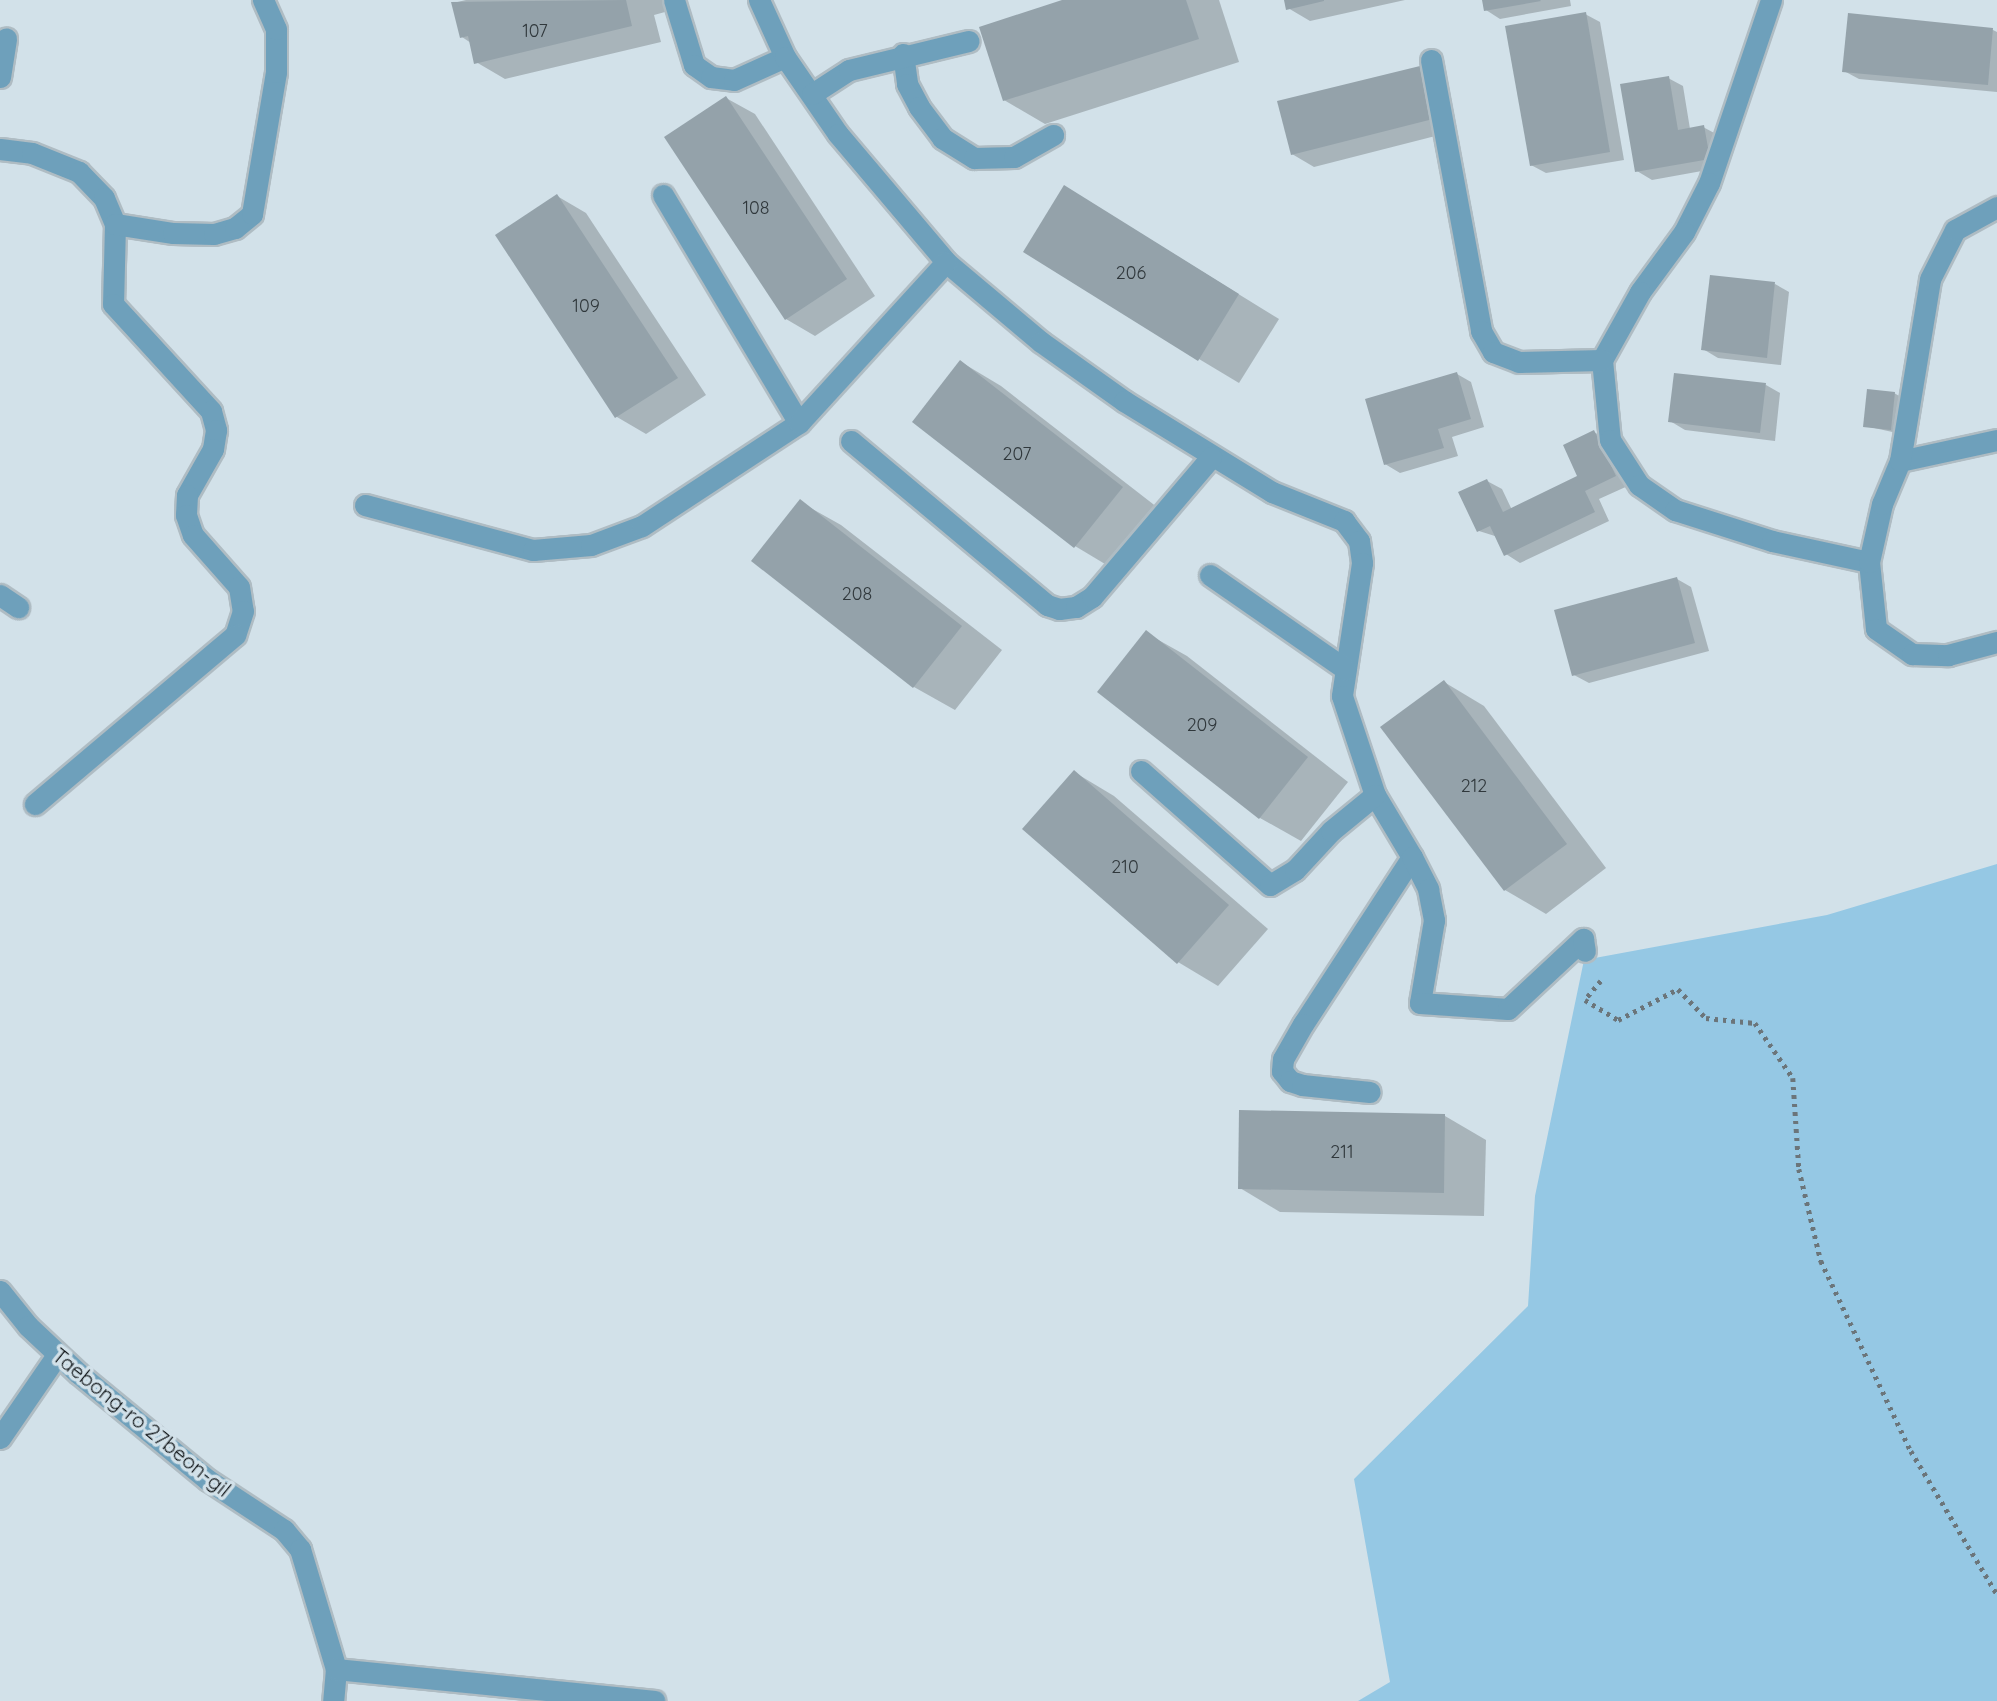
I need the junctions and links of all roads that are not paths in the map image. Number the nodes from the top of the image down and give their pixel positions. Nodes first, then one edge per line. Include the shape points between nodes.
1 (263, 0) edge
2 (674, 0) edge
3 (760, 0) edge
4 (1772, 0) edge
5 (6, 38) dead end
6 (970, 41) dead end
7 (903, 54) junction
8 (785, 57) junction
9 (1431, 60) dead end
10 (0, 77) edge
11 (811, 94) junction
12 (1053, 135) dead end
13 (0, 149) edge
14 (663, 195) dead end
15 (1997, 206) edge
16 (115, 224) junction
17 (946, 262) junction
18 (1602, 360) junction
19 (799, 423) junction
20 (1997, 440) edge
21 (851, 441) dead end
22 (1211, 457) junction
23 (1900, 461) junction
24 (365, 505) dead end
25 (1869, 562) junction
26 (1210, 575) dead end
27 (1997, 642) edge
28 (1345, 669) junction
29 (1141, 771) dead end
30 (1375, 794) junction
31 (35, 804) dead end
32 (1412, 857) junction
33 (1585, 951) dead end
34 (1370, 1092) dead end
35 (0, 1291) edge
36 (57, 1354) junction
37 (0, 1438) edge
38 (335, 1669) junction
39 (333, 1701) edge
40 (654, 1701) edge

1 - 16 street via 276,29 276,72 252,214 235,228 214,234
2 - 8 street via 694,65 711,77 734,80
3 - 8 street
4 - 18 street via 1709,183 1685,232 1640,292
5 - 10 street
6 - 7 street
7 - 11 street via 849,70
7 - 12 street via 907,84 919,107 942,138 974,158 1014,157
8 - 11 street
9 - 18 street via 1481,331 1493,352 1520,362
11 - 17 street via 838,134
13 - 16 street via 32,153 79,172 104,198
14 - 19 street
15 - 23 street via 1955,230 1930,279
16 - 31 street via 113,304 211,411 216,430 212,449 187,495 186,515 193,535 239,587 243,611 235,635
17 - 19 street
17 - 22 street via 1041,342
18 - 25 street via 1610,440 1639,485 1675,510 1772,541
19 - 24 street via 642,526 561,551 533,551
20 - 23 street
21 - 22 street via 1047,604 1059,609 1076,607 1092,597
22 - 28 street via 1272,492 1344,521 1359,541 1362,563
23 - 25 street via 1882,504
25 - 27 street via 1876,629 1912,654 1948,655
26 - 28 street
28 - 30 street via 1342,696 1348,724
29 - 30 street via 1270,885 1295,870
30 - 32 street
32 - 33 street via 1428,889 1434,919 1420,1003 1508,1009 1583,939
32 - 34 street via 1283,1059 1282,1071 1290,1081
35 - 36 street, Taebong-ro 27beon-gil
36 - 37 street
36 - 38 street, Taebong-ro 27beon-gil via 208,1480 284,1530 300,1549 309,1572
38 - 39 street, Taebong-ro 27beon-gil
38 - 40 street

